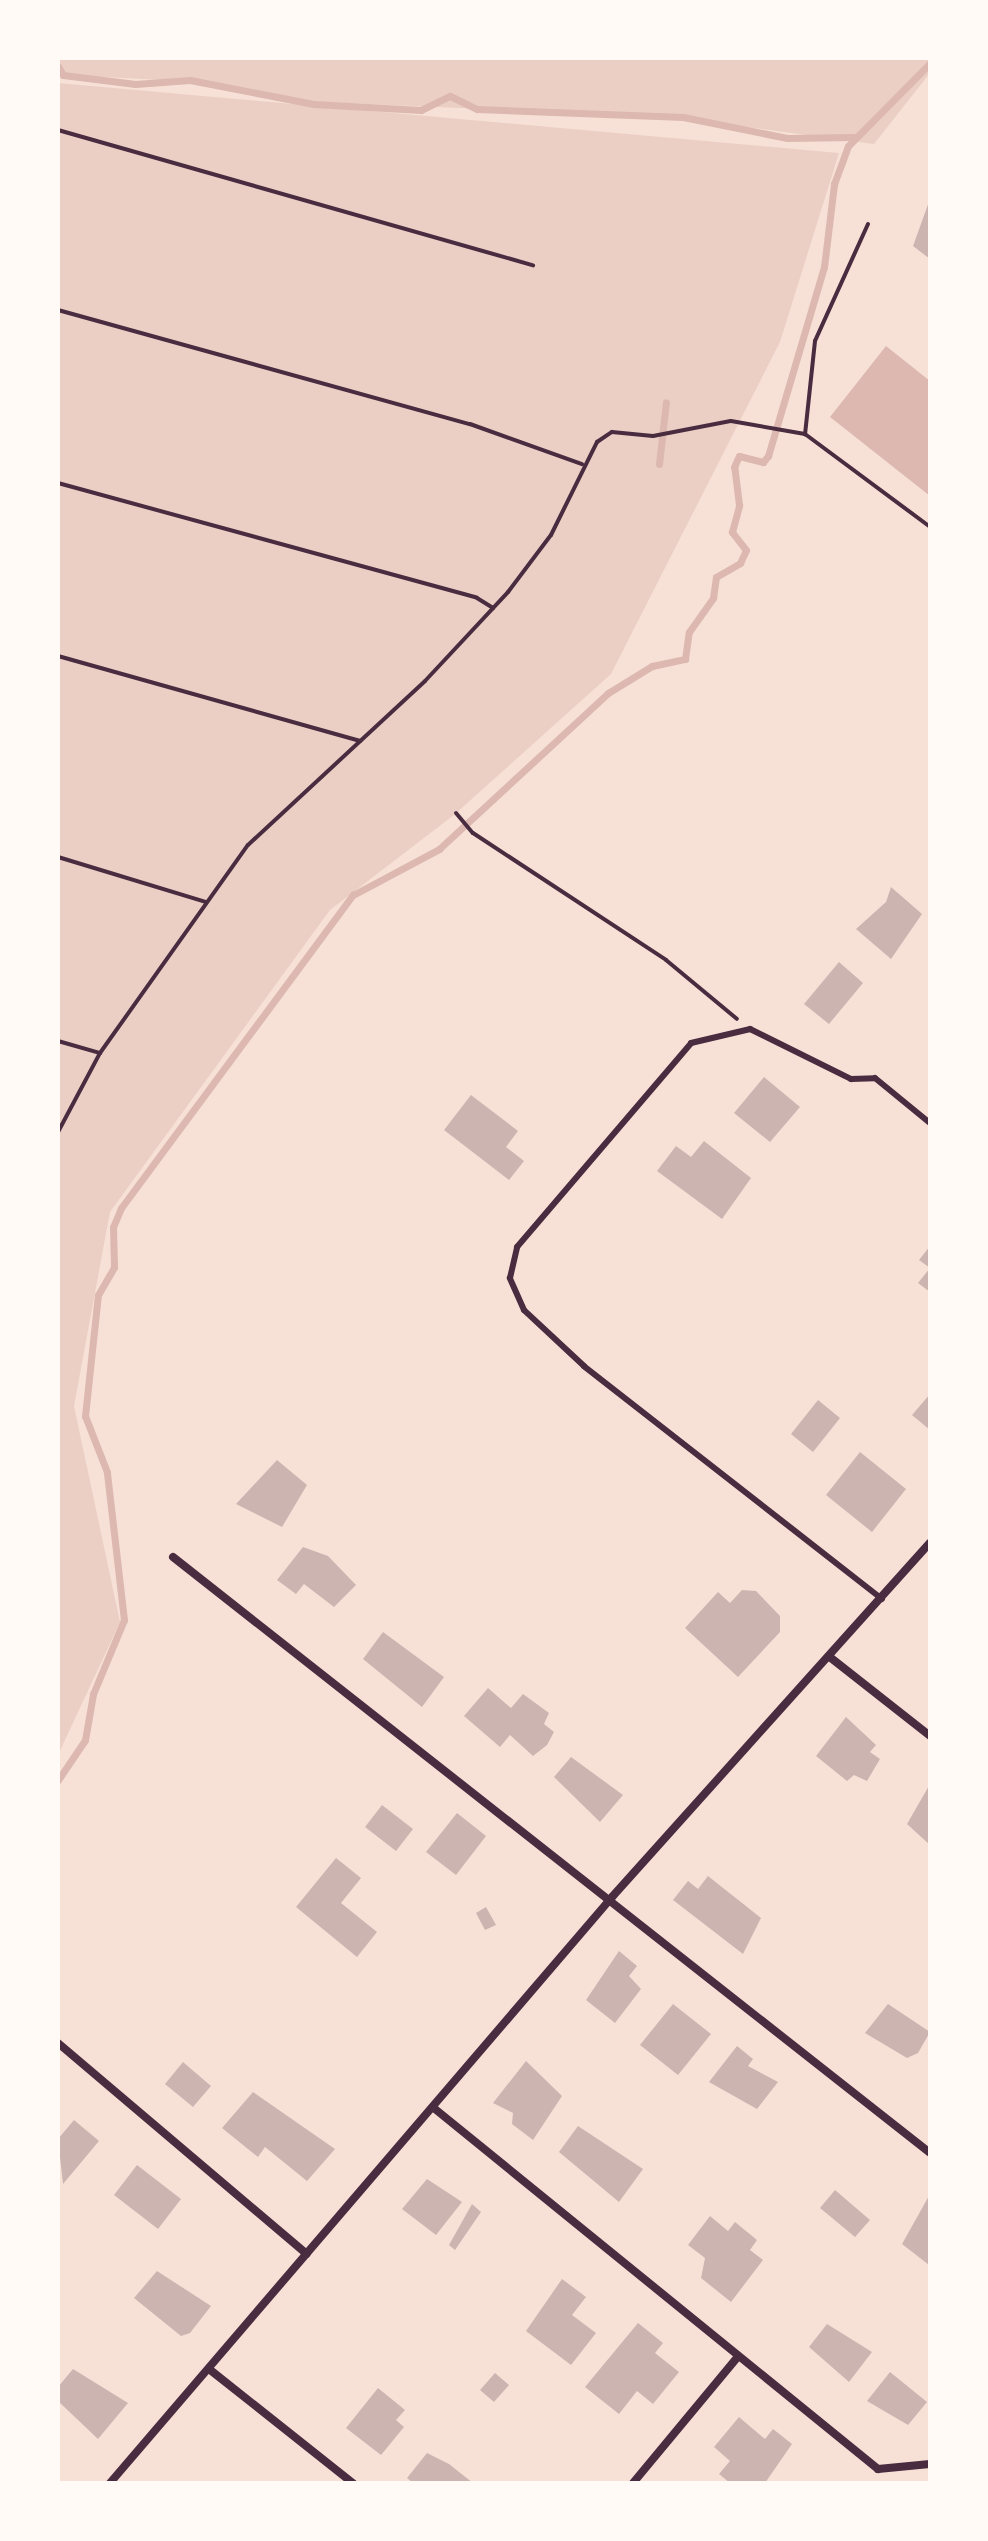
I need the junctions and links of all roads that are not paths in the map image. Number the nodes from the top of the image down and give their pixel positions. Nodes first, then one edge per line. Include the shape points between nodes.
1 (930, 1123) edge
2 (930, 1543) edge
3 (173, 1557) dead end
4 (882, 1599) junction
5 (831, 1658) junction
6 (930, 1736) edge
7 (612, 1897) junction
8 (58, 2043) edge
9 (435, 2109) junction
10 (930, 2153) edge
11 (307, 2254) junction
12 (736, 2359) junction
13 (209, 2369) junction
14 (930, 2464) edge
15 (110, 2483) edge
16 (353, 2483) edge
17 (633, 2483) edge

1 - 4 lane via 875,1078 851,1079 750,1029 691,1043 517,1247 510,1278 524,1310 584,1366
2 - 4 street
3 - 7 street
4 - 5 street
5 - 6 street
5 - 7 street
7 - 9 street
7 - 10 street
8 - 11 street
9 - 11 street
9 - 12 street
11 - 13 street
12 - 14 street via 878,2469
12 - 17 street
13 - 15 street
13 - 16 street

